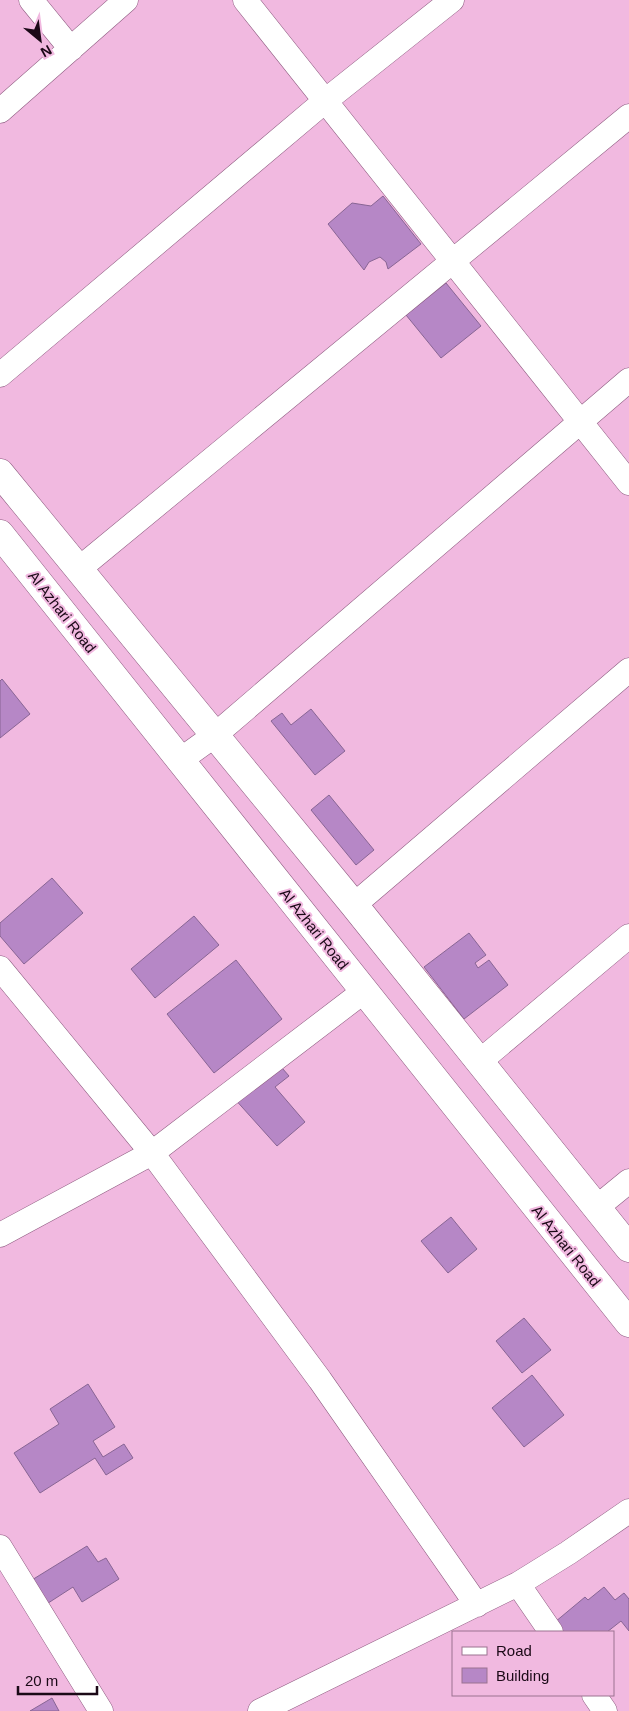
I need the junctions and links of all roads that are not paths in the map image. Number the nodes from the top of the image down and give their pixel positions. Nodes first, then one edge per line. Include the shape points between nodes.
1 (31, 0) edge
2 (126, 0) edge
3 (245, 0) edge
4 (452, 0) edge
5 (71, 49) junction
6 (326, 101) junction
7 (0, 111) edge
8 (629, 116) edge
9 (452, 260) junction
10 (0, 376) edge
11 (629, 380) edge
12 (580, 421) junction
13 (0, 473) edge
14 (629, 483) edge
15 (2, 541) edge
16 (80, 568) junction
17 (629, 670) edge
18 (215, 735) junction
19 (179, 761) junction
20 (354, 905) junction
21 (629, 936) edge
22 (0, 968) edge
23 (363, 992) junction
24 (479, 1062) junction
25 (152, 1153) junction
26 (629, 1181) edge
27 (596, 1208) junction
28 (0, 1234) edge
29 (629, 1248) edge
30 (629, 1323) edge
31 (629, 1511) edge
32 (0, 1547) edge
33 (518, 1584) junction
34 (478, 1605) junction
35 (550, 1631) edge
36 (595, 1696) edge
37 (101, 1711) edge
38 (260, 1711) edge
39 (605, 1711) edge

1 - 5 street
2 - 5 street
3 - 6 street
4 - 6 street
5 - 7 street
6 - 9 street
6 - 10 street
8 - 9 street
9 - 12 street
9 - 16 street
11 - 12 street
12 - 14 street
12 - 18 street
13 - 16 street
15 - 19 street, Al Azhari Road
16 - 18 street
17 - 20 street
18 - 19 street
18 - 20 street
19 - 23 street, Al Azhari Road
20 - 24 street
21 - 24 street
22 - 25 street
23 - 25 street
23 - 30 street, Al Azhari Road
24 - 27 street
25 - 28 street
25 - 34 street via 320,1380
26 - 27 street
27 - 29 street
31 - 33 street
32 - 37 street
33 - 34 street
33 - 35 street
34 - 38 street
36 - 39 street

